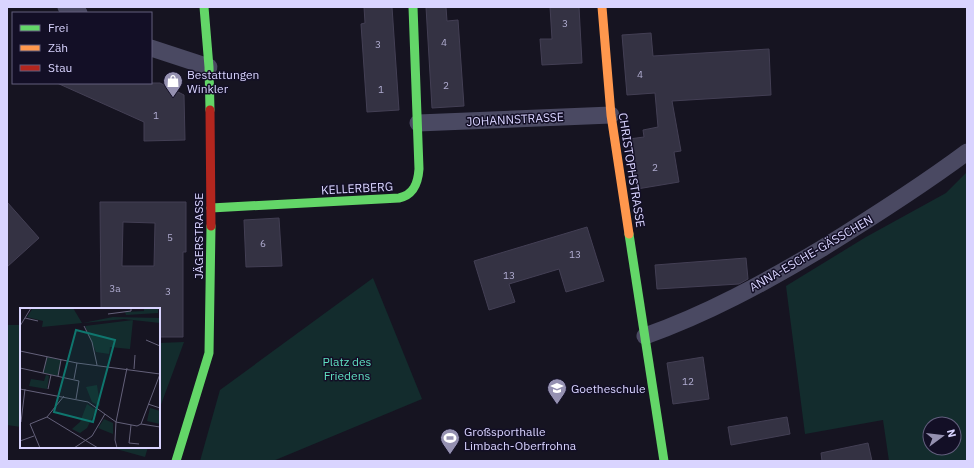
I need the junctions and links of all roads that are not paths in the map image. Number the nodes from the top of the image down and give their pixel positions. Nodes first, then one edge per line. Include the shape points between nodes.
1 (66, 7) edge
2 (204, 7) edge
3 (413, 7) edge
4 (602, 7) edge
5 (77, 12) edge
6 (152, 48) edge
7 (209, 67) junction
8 (611, 114) junction
9 (418, 123) junction
10 (967, 152) edge
11 (211, 208) junction
12 (645, 336) junction
13 (176, 461) edge
14 (664, 461) edge

1 - 5 street
2 - 7 street, JÄGERSTRASSE
3 - 9 street, KELLERBERG
4 - 8 street, CHRISTOPHSTRASSE
6 - 7 street
7 - 11 street, JÄGERSTRASSE
8 - 9 street, JOHANNSTRASSE
8 - 12 street, CHRISTOPHSTRASSE
9 - 11 street, KELLERBERG via 418,182 407,197
10 - 12 street, ANNA-ESCHE-GÄSSCHEN via 887,209 778,274 682,323
11 - 13 street, JÄGERSTRASSE via 208,353
12 - 14 street, CHRISTOPHSTRASSE

